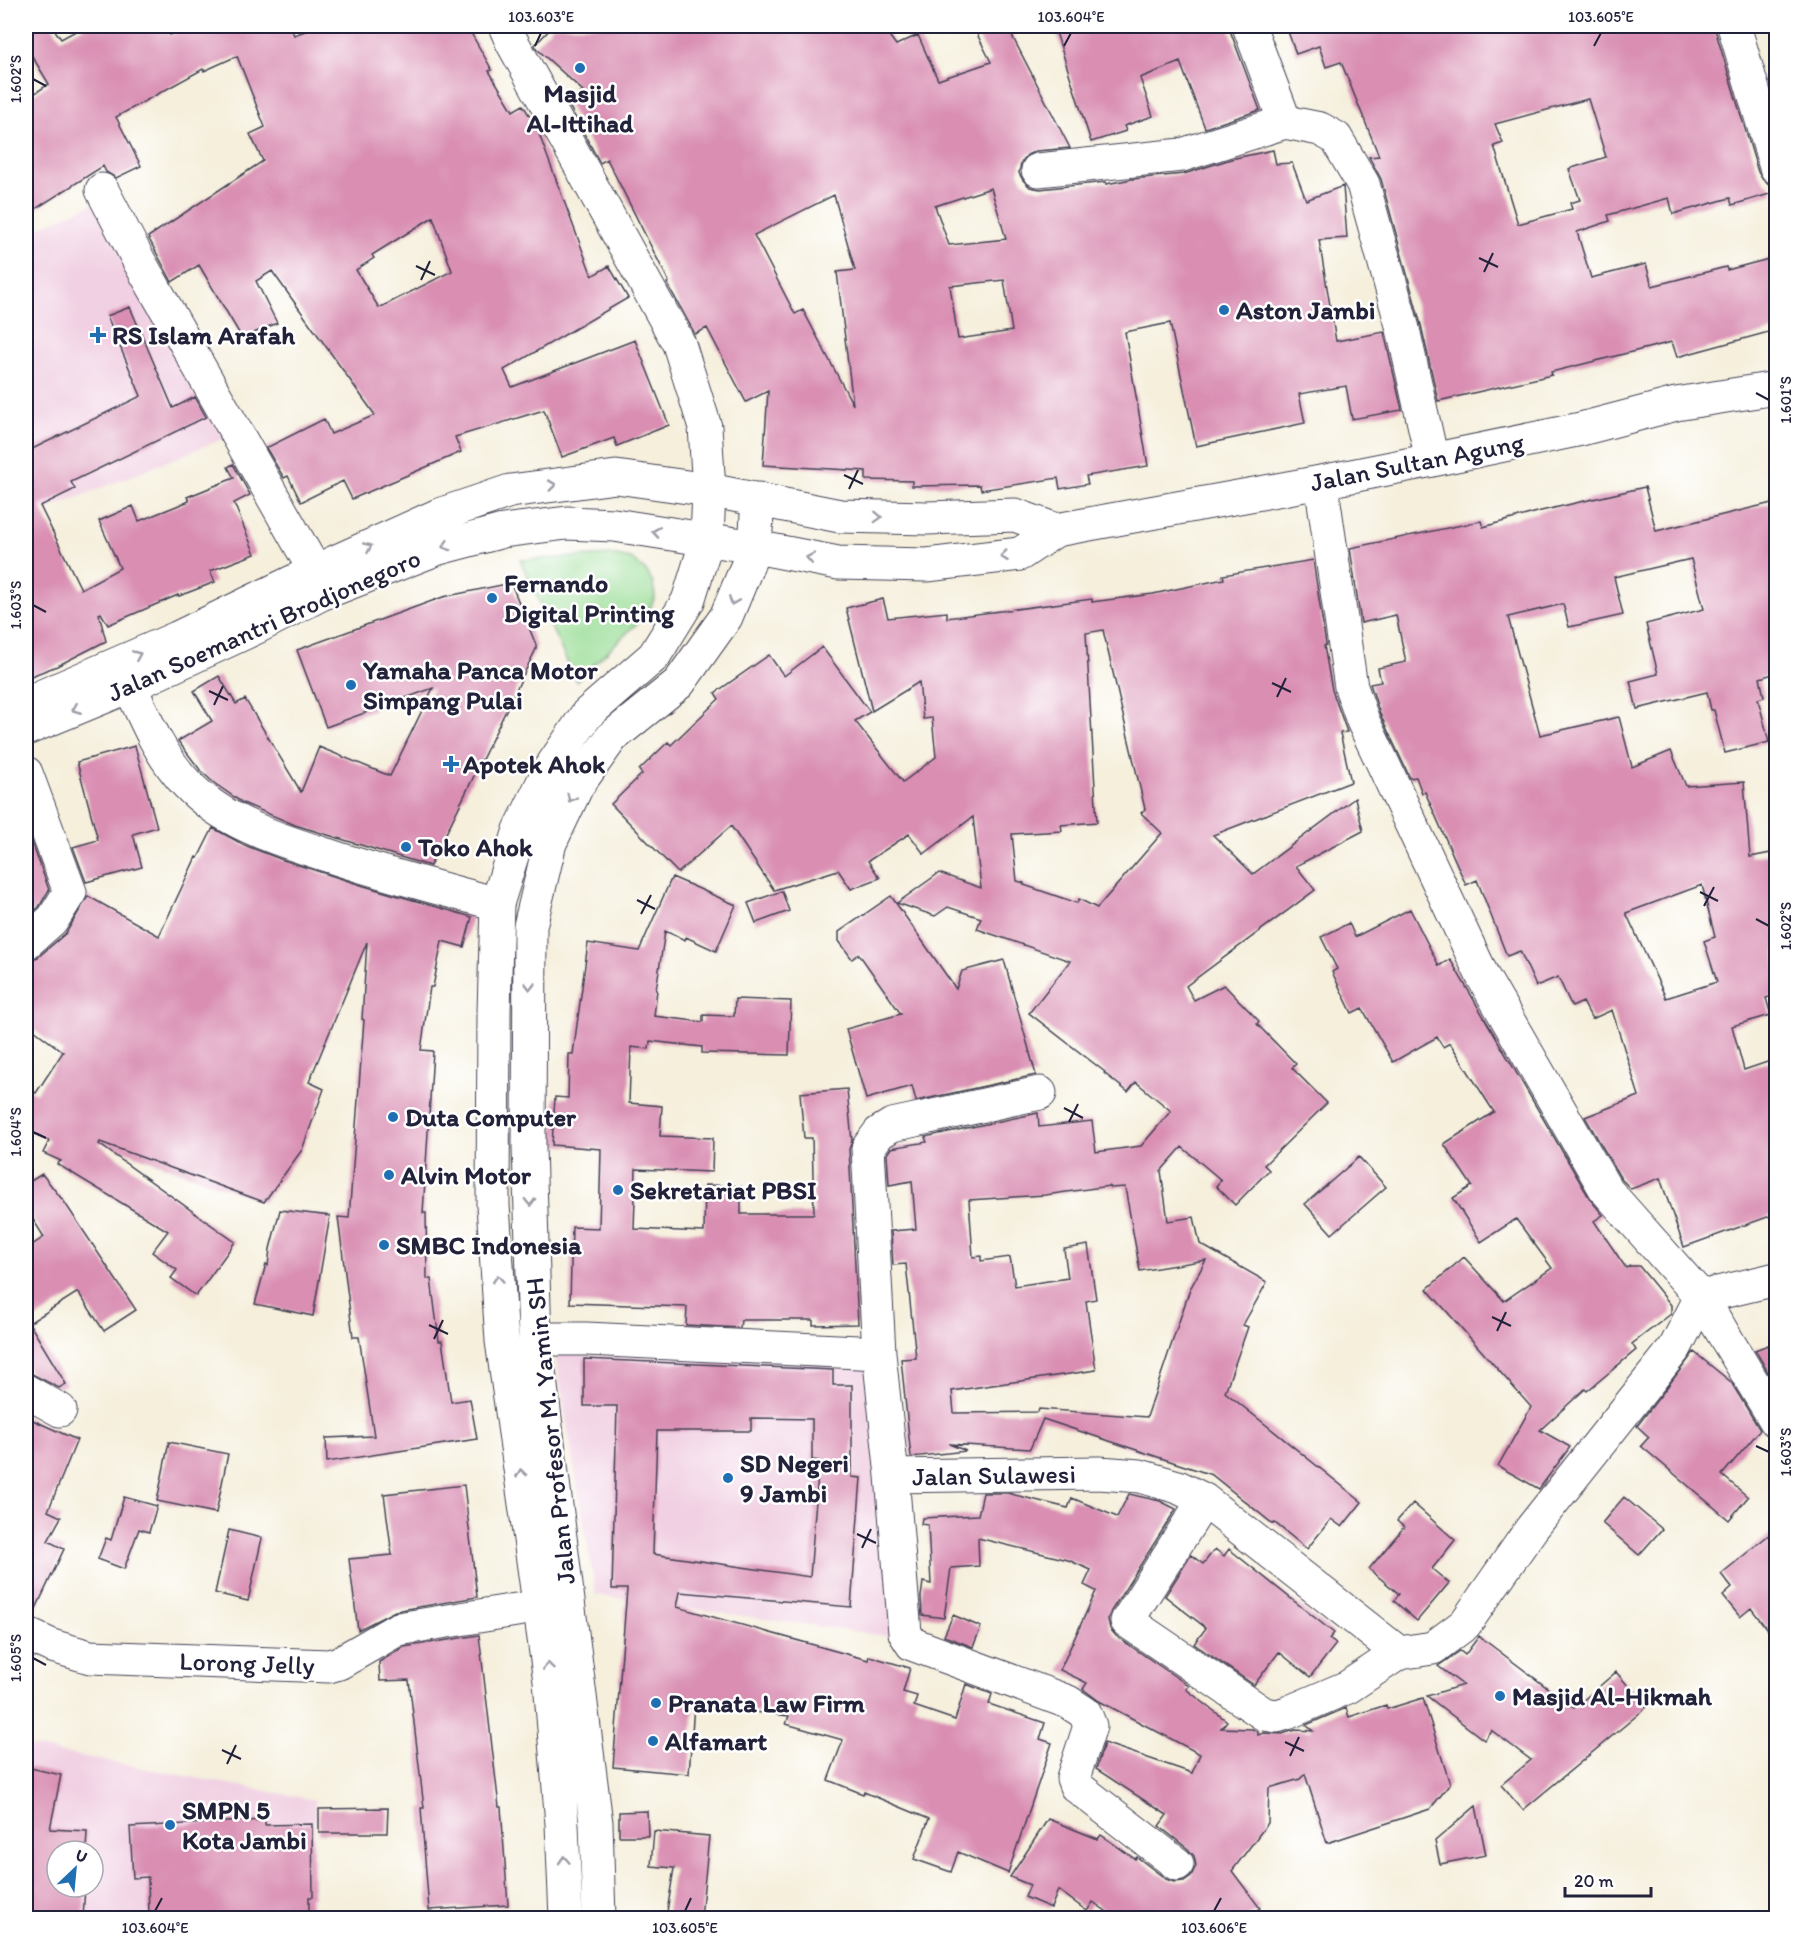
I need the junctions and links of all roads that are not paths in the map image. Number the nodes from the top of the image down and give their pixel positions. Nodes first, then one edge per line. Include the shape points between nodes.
1 (505, 26) edge
2 (1249, 26) edge
3 (1734, 26) edge
4 (1286, 122) junction
5 (1776, 168) edge
6 (1038, 170) dead end
7 (102, 190) dead end
8 (1776, 388) edge
9 (1432, 460) junction
10 (1321, 482) junction
11 (709, 490) junction
12 (758, 499) junction
13 (1056, 531) junction
14 (707, 540) junction
15 (755, 547) junction
16 (315, 571) junction
17 (130, 686) junction
18 (26, 703) edge
19 (26, 729) edge
20 (26, 773) edge
21 (497, 904) junction
22 (26, 943) edge
23 (1040, 1093) dead end
24 (1776, 1279) edge
25 (1701, 1297) junction
26 (535, 1339) junction
27 (879, 1353) junction
28 (26, 1391) edge
29 (60, 1410) dead end
30 (1776, 1421) edge
31 (892, 1476) junction
32 (1204, 1500) junction
33 (540, 1606) junction
34 (39, 1640) edge
35 (1399, 1653) junction
36 (1177, 1864) dead end
37 (566, 1918) edge
38 (599, 1918) edge

1 - 11 main road, Jalan Profesor M. Yamin SH via 680,344 705,427
2 - 4 main road
3 - 5 main road
4 - 6 main road via 1182,155
4 - 9 main road via 1320,129 1336,138 1363,184 1403,329
7 - 16 main road
8 - 9 main road, Jalan Sultan Agung via 1676,404 1581,429
9 - 10 main road, Jalan Sultan Agung
10 - 13 main road, Jalan Sultan Agung
10 - 25 main road via 1351,687 1483,977 1605,1190
11 - 12 main road, Jalan Soemantri Brodjonegoro
11 - 14 main road, Jalan Profesor M. Yamin SH
16 -> 11 main road, Jalan Soemantri Brodjonegoro via 439,515 510,491 616,477
12 -> 13 main road via 840,516 1015,515
12 - 15 main road, Jalan Profesor M. Yamin SH
13 -> 15 main road, Jalan Sultan Agung via 1020,554 927,565 838,563
14 - 15 main road, Jalan Soemantri Brodjonegoro
14 -> 17 main road, Jalan Soemantri Brodjonegoro via 614,525 567,523 502,531 438,548 321,594
14 - 21 main road, Jalan Profesor M. Yamin SH via 688,601 654,656 588,714 549,770 520,830
15 -> 26 main road, Jalan Profesor M. Yamin SH via 726,617 679,682 612,737 577,786 550,843 530,926 529,1147
18 -> 16 main road, Jalan Soemantri Brodjonegoro via 177,638
17 -> 19 main road, Jalan Soemantri Brodjonegoro
17 - 21 main road via 160,751 187,784 213,807 292,844
20 - 22 main road via 70,892 53,919
33 -> 21 main road, Jalan Profesor M. Yamin SH via 502,1341 495,1228
23 - 27 main road, Jalan Sulawesi via 892,1125 879,1133 868,1148
24 - 25 main road
25 - 30 main road
25 - 35 main road via 1675,1348 1532,1528 1465,1624 1433,1648
26 - 27 main road
26 - 38 main road, Jalan Profesor M. Yamin SH via 596,1823
27 - 31 main road, Jalan Sulawesi
28 - 29 main road
31 - 32 main road, Jalan Sulawesi via 1140,1476 1178,1487
31 - 36 main road via 905,1633 912,1644 1068,1702 1085,1713 1089,1726 1072,1778 1076,1786
32 - 35 main road, Jalan Sulawesi
32 - 35 main road via 1127,1621 1264,1714 1277,1716 1348,1687
33 - 34 main road, Lorong Jelly via 398,1629 329,1666 90,1658
37 -> 33 main road, Jalan Profesor M. Yamin SH via 562,1824

